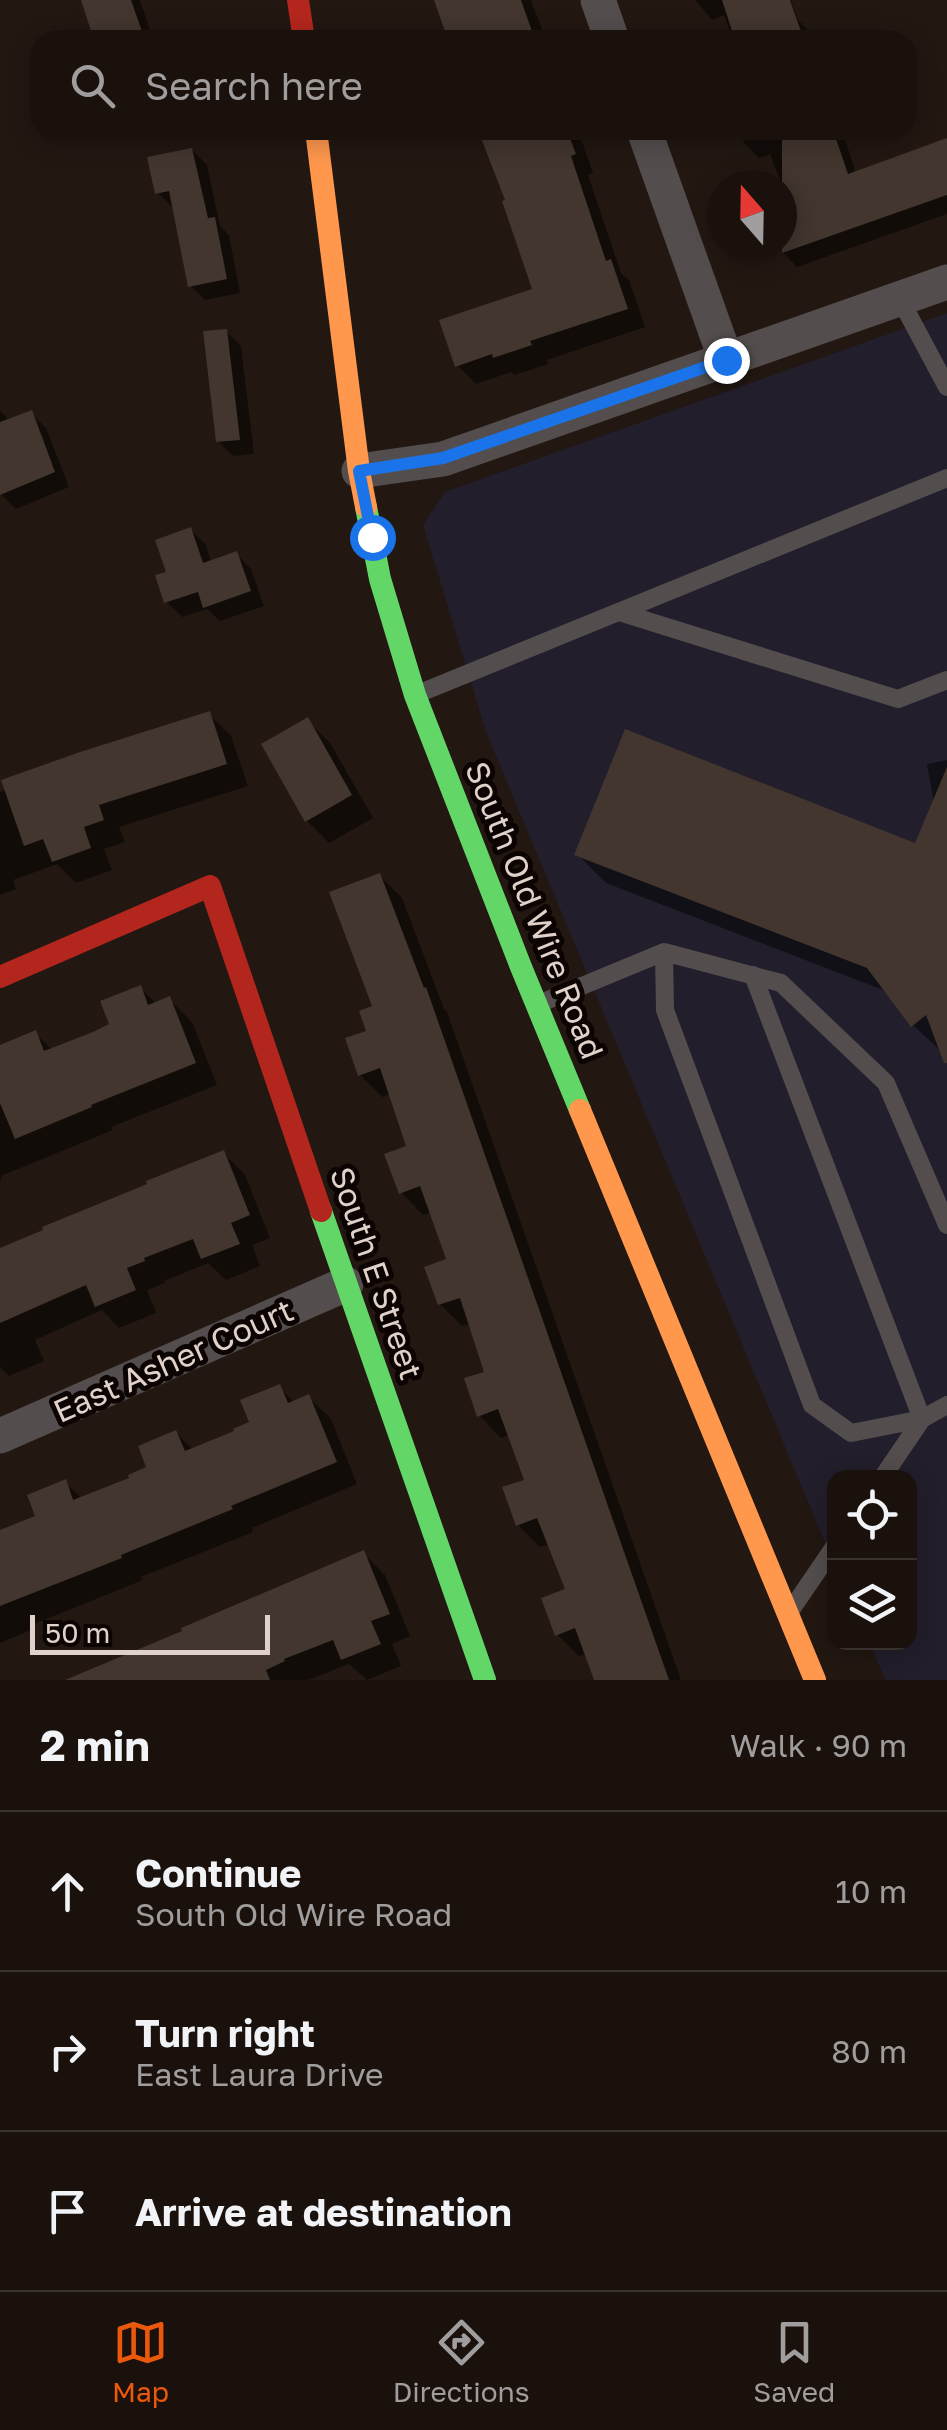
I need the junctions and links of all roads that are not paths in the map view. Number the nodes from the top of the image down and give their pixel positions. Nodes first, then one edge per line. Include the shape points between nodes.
1 (298, 0) edge
2 (598, 0) edge
3 (302, 30) edge
4 (608, 30) edge
5 (317, 140) edge
6 (648, 140) edge
7 (947, 282) edge
8 (900, 299) junction
9 (726, 360) junction
10 (947, 387) edge
11 (359, 471) junction
12 (947, 478) edge
13 (619, 612) junction
14 (947, 680) edge
15 (415, 695) junction
16 (664, 952) junction
17 (753, 975) junction
18 (0, 977) edge
19 (536, 1005) junction
20 (947, 1226) edge
21 (346, 1284) junction
22 (947, 1406) edge
23 (922, 1420) junction
24 (0, 1436) edge
25 (888, 1470) edge
26 (827, 1557) edge
27 (788, 1614) junction
28 (485, 1680) edge
29 (815, 1680) edge

1 - 3 street
2 - 4 street
5 - 11 street, South Old Wire Road
6 - 9 street
7 - 8 street
8 - 9 street
8 - 10 lane
9 - 11 street via 443,458
11 - 15 street, South Old Wire Road via 380,578
12 - 13 lane
13 - 14 lane via 898,699
13 - 15 lane
15 - 19 street, South Old Wire Road
16 - 17 lane
16 - 19 lane
16 - 23 lane via 665,1010 812,1405 851,1433
17 - 20 lane via 780,982 886,1083
17 - 23 lane
18 - 21 street, South E Street via 210,886
19 - 27 street, South Old Wire Road
21 - 24 street, East Asher Court
21 - 28 street, South E Street
22 - 23 lane
23 - 25 lane
26 - 27 lane
27 - 29 street, South Old Wire Road

